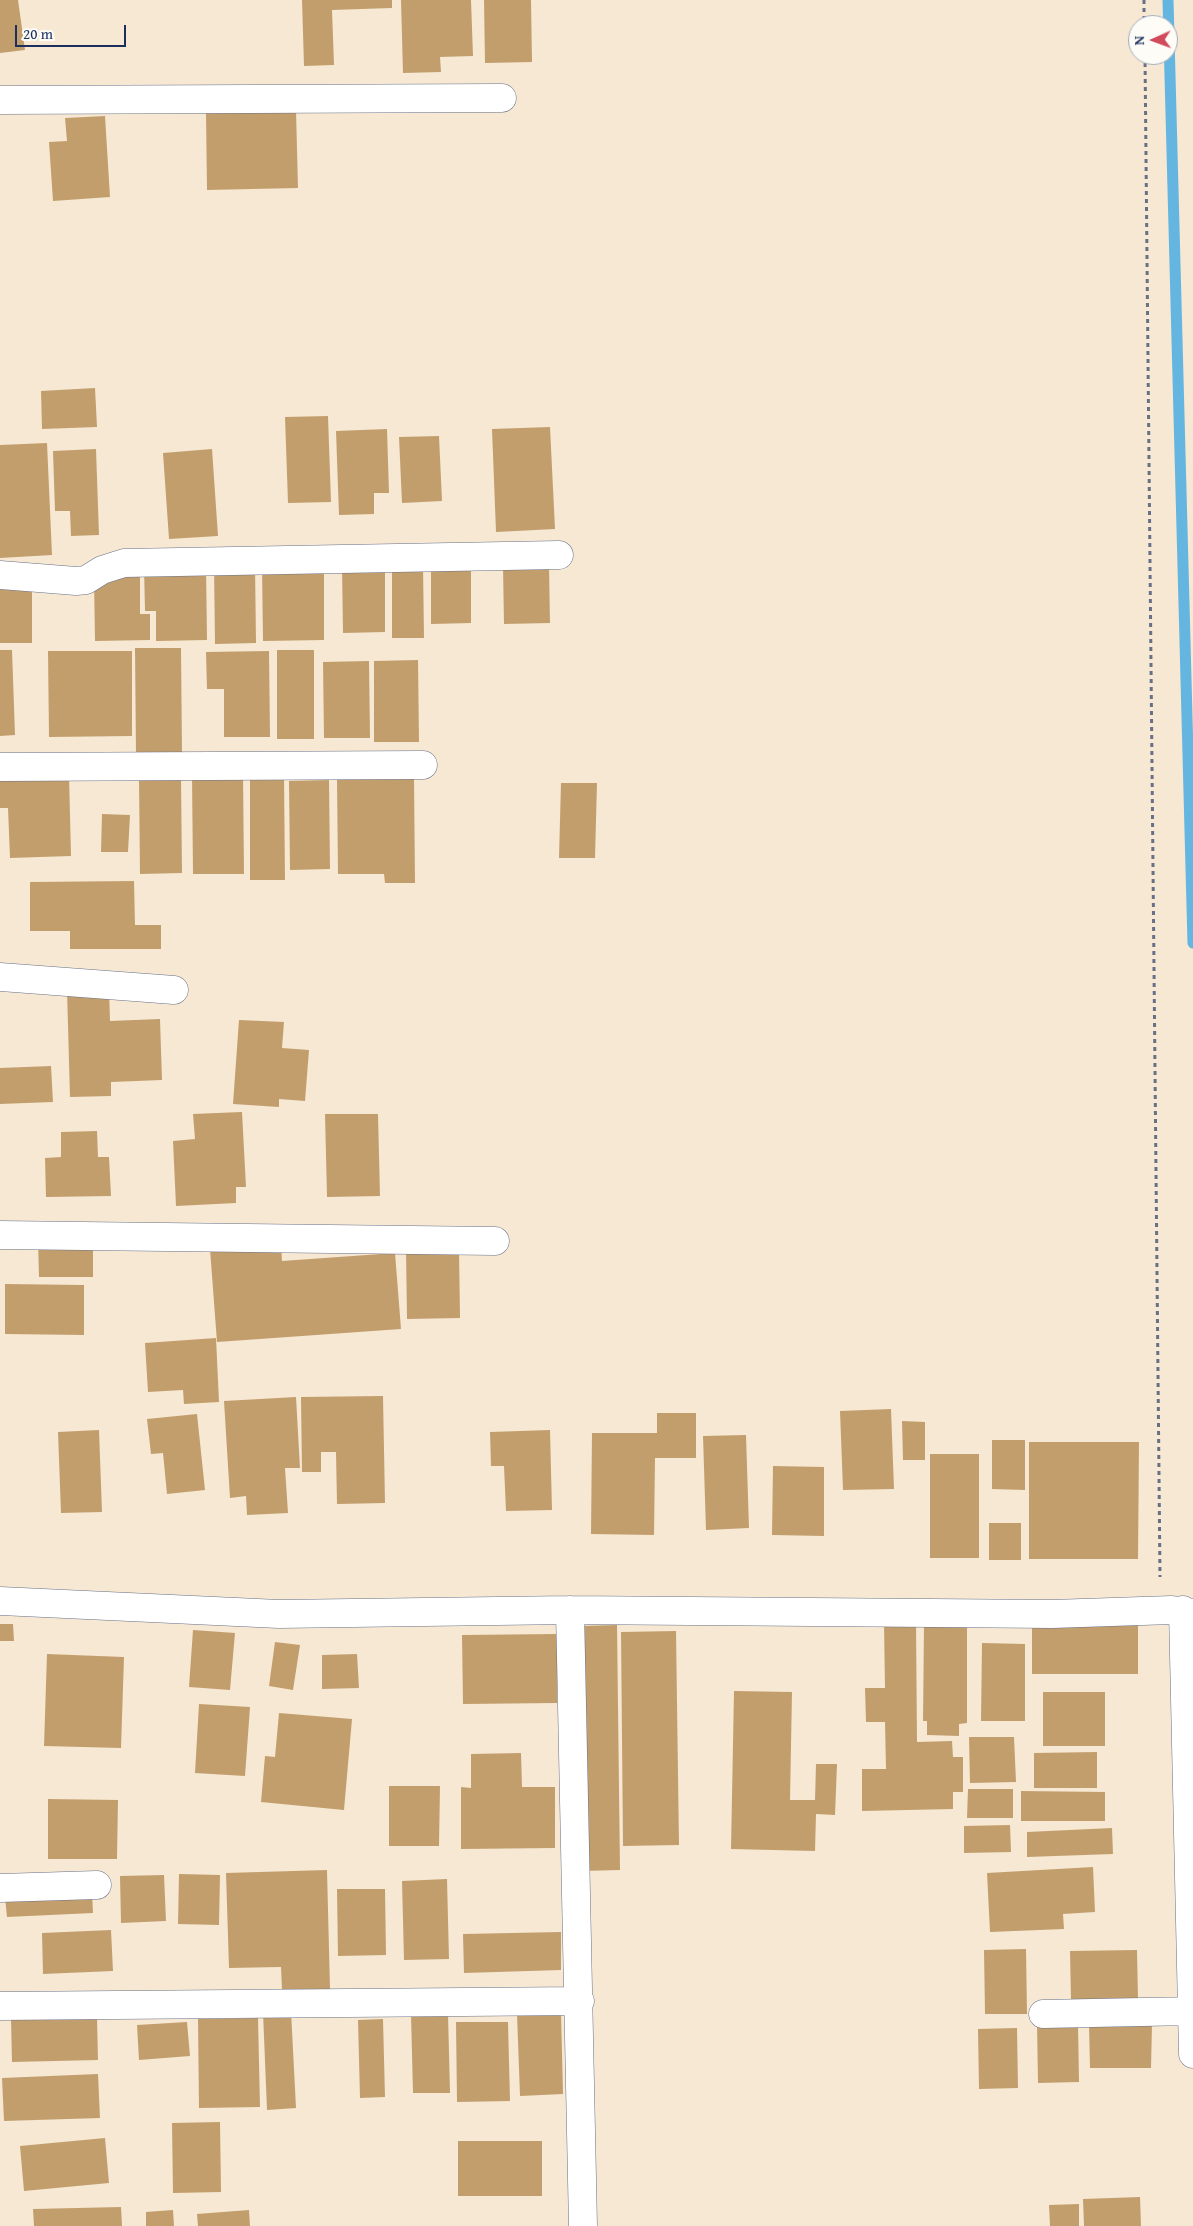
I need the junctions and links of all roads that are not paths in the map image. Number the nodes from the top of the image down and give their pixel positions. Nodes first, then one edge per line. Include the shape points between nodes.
1 (502, 98) dead end
2 (0, 100) edge
3 (559, 555) dead end
4 (0, 575) edge
5 (423, 765) dead end
6 (0, 768) edge
7 (0, 977) edge
8 (174, 990) dead end
9 (0, 1235) edge
10 (495, 1241) dead end
11 (0, 1601) edge
12 (570, 1610) junction
13 (1179, 1611) edge
14 (97, 1885) dead end
15 (0, 1888) edge
16 (580, 2001) junction
17 (0, 2006) edge
18 (1192, 2011) edge
19 (1043, 2014) dead end
20 (1193, 2054) edge
21 (583, 2226) edge

1 - 2 street
3 - 4 street via 124,563 102,570 86,580 76,581
5 - 6 street
7 - 8 street
9 - 10 street
11 - 12 street via 279,1614
12 - 13 street via 1052,1614
12 - 16 street
13 - 18 street
14 - 15 street
16 - 17 street
16 - 21 street
18 - 19 street
18 - 20 street

